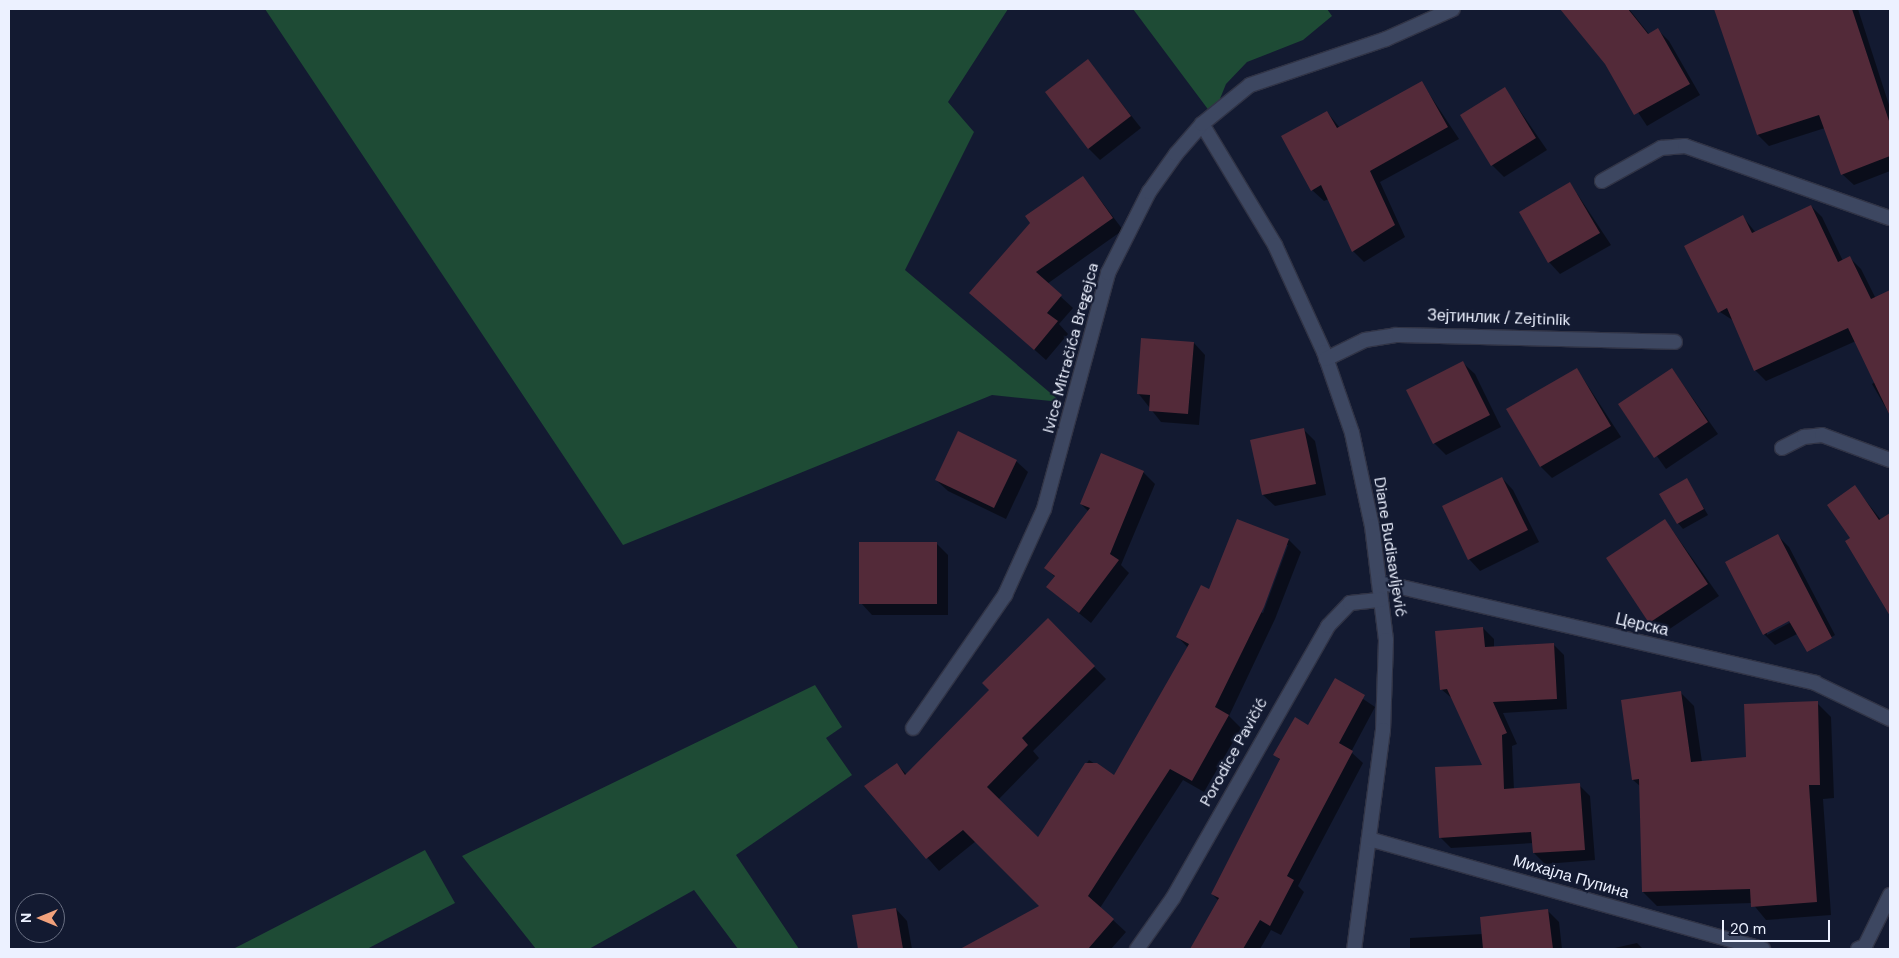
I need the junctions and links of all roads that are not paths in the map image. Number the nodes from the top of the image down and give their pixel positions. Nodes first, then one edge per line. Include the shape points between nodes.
1 (1453, 9) edge
2 (1202, 124) junction
3 (1602, 181) dead end
4 (1890, 218) edge
5 (1675, 342) dead end
6 (1326, 359) junction
7 (1782, 448) dead end
8 (1890, 460) edge
9 (1379, 582) junction
10 (1381, 600) junction
11 (1890, 719) edge
12 (913, 728) dead end
13 (1370, 839) junction
14 (1890, 895) edge
15 (1137, 949) edge
16 (1354, 949) edge
17 (1763, 949) edge
18 (1858, 949) edge

1 - 2 street, Ivice Mitračića Bregejca via 1386,39 1250,85
2 - 6 street, Diane Budisavljević via 1275,245
2 - 12 street, Ivice Mitračića Bregejca via 1149,192 1108,273 1044,509 1005,596
3 - 4 street via 1661,148 1685,146
5 - 6 street, Зејтинлик / Zejtinlik via 1396,335 1365,340
6 - 9 street, Diane Budisavljević via 1352,433
7 - 8 street via 1804,437 1822,435
9 - 10 street, Diane Budisavljević
9 - 11 street, Церска via 1815,683
10 - 13 street, Diane Budisavljević via 1386,640 1382,748
10 - 15 street, Porodice Pavičić via 1350,603 1328,626 1172,898
13 - 16 street, Diane Budisavljević
13 - 17 street, Михајла Пупина
14 - 18 street via 1865,946

